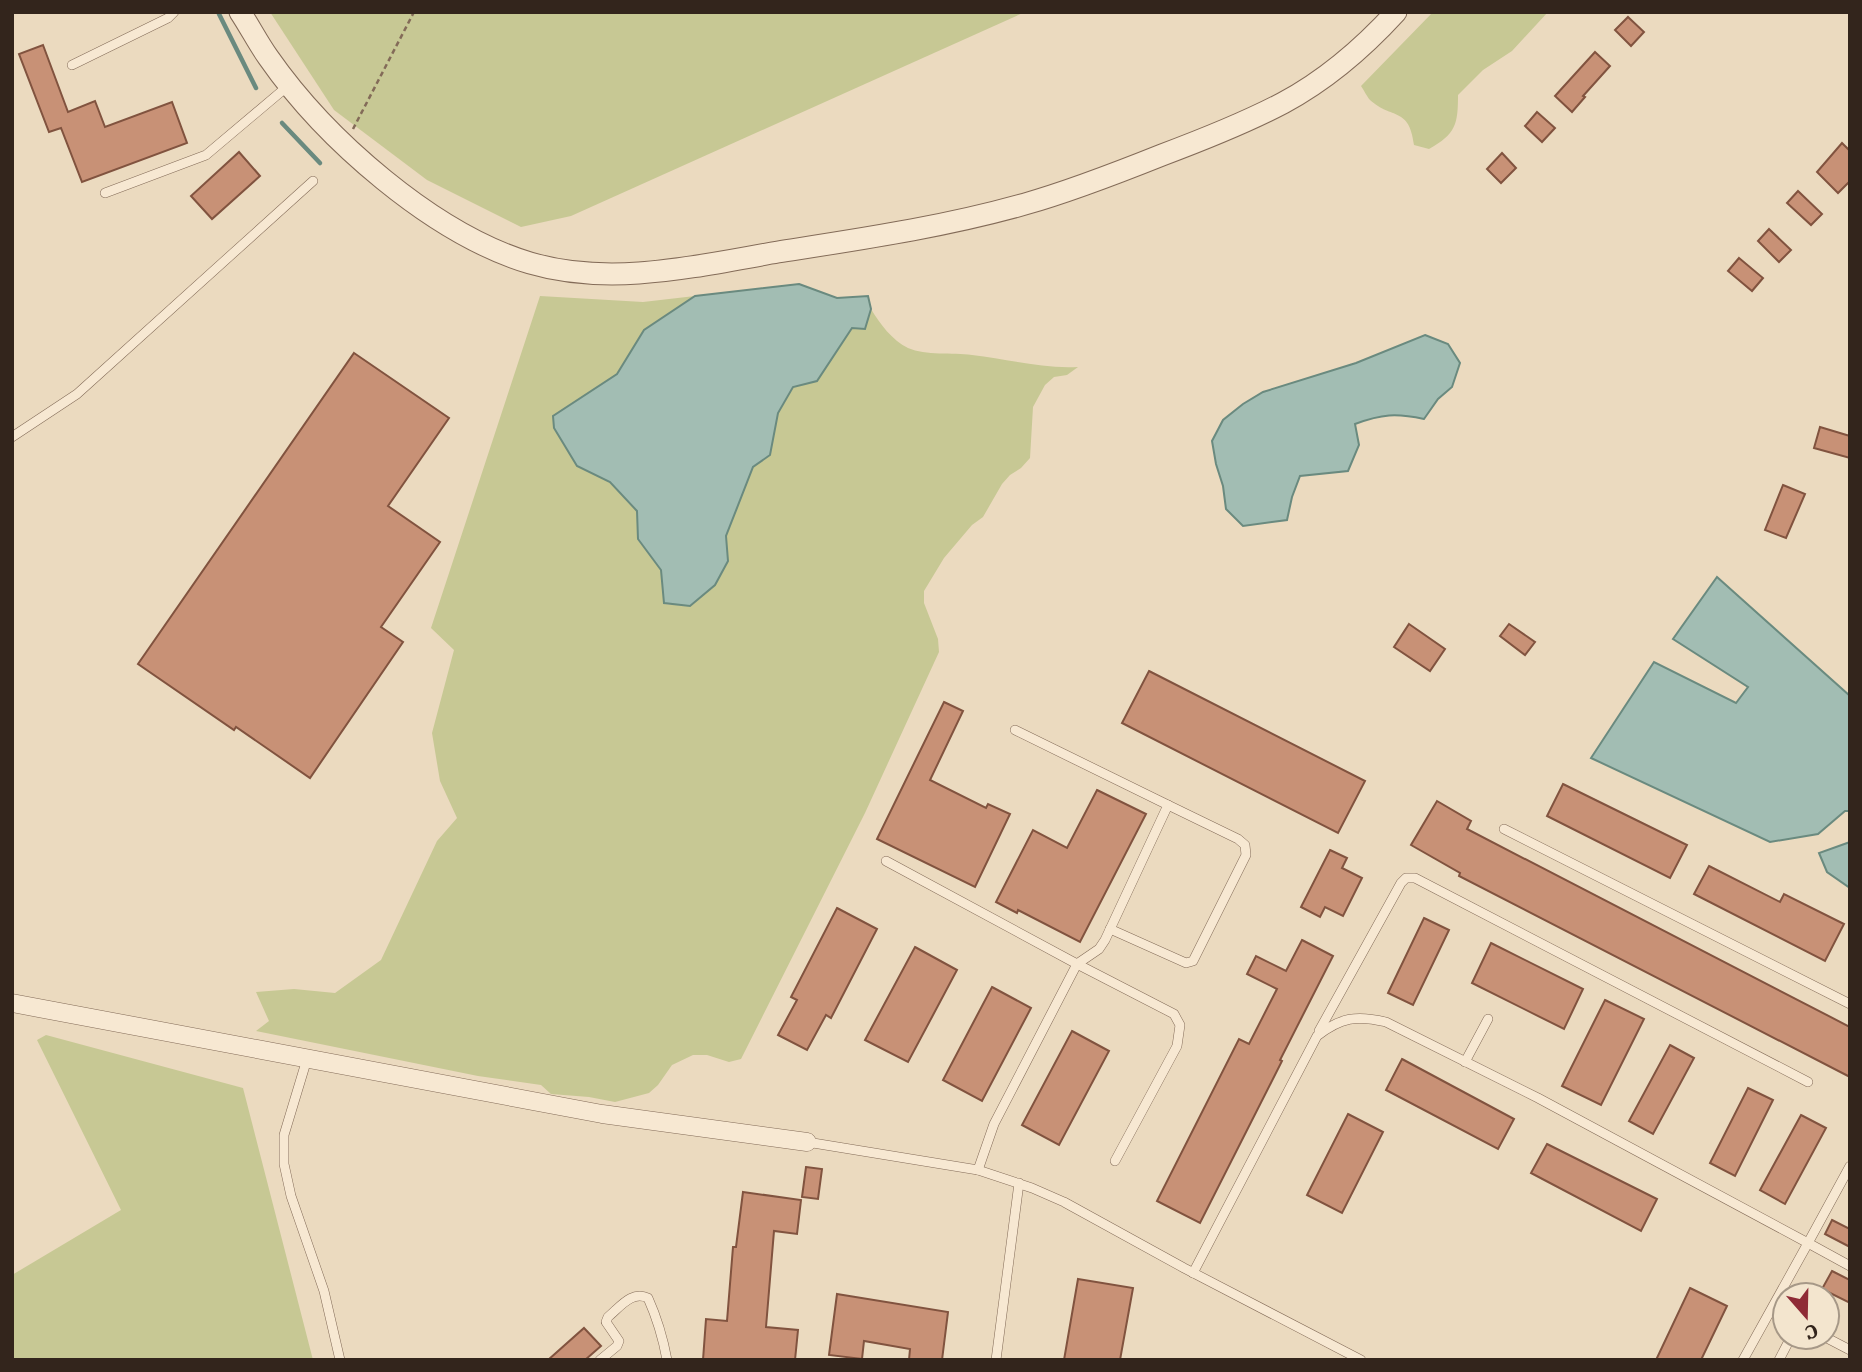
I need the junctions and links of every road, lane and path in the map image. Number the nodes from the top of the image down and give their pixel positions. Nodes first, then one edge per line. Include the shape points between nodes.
1 (174, 12) edge
2 (240, 12) edge
3 (414, 12) edge
4 (1396, 12) edge
5 (72, 65) dead end
6 (290, 84) junction
7 (345, 145) junction
8 (313, 181) dead end
9 (105, 193) dead end
10 (12, 437) edge
11 (1015, 730) dead end
12 (1168, 805) junction
13 (1504, 829) dead end
14 (886, 861) dead end
15 (1110, 929) junction
16 (1077, 964) junction
17 (12, 1003) edge
18 (1850, 1004) edge
19 (1488, 1019) dead end
20 (1317, 1036) junction
21 (307, 1059) junction
22 (1465, 1062) junction
23 (1808, 1082) dead end
24 (807, 1142) joint
25 (1115, 1161) dead end
26 (1850, 1166) edge
27 (978, 1170) junction
28 (1019, 1182) junction
29 (1808, 1243) junction
30 (1850, 1266) edge
31 (1192, 1273) junction
32 (340, 1360) edge
33 (600, 1360) edge
34 (667, 1360) edge
35 (996, 1360) edge
36 (1361, 1360) edge
37 (1743, 1360) edge

1 - 5 lane
2 - 6 street
3 - 7 path
4 - 7 street via 1334,70 1284,102 1089,183 967,219 680,269 579,273 530,263 450,226 396,189
6 - 7 street
6 - 9 lane via 206,155
8 - 10 lane via 77,394
11 - 12 lane
12 - 15 lane
12 - 15 lane via 1238,839 1245,845 1246,855 1193,961 1186,963
13 - 18 lane
14 - 16 lane
15 - 16 lane via 1099,949
16 - 25 lane via 1174,1014 1180,1025 1177,1046
16 - 27 lane via 994,1124
17 - 21 street
19 - 22 lane
20 - 22 lane via 1343,1020 1371,1018
20 - 23 lane via 1401,883 1415,878
20 - 31 lane
21 - 24 street via 602,1114
21 - 32 lane via 284,1135 284,1164 324,1291
22 - 29 lane
24 - 27 lane
26 - 29 lane
27 - 28 lane
28 - 31 lane
28 - 35 lane
29 - 30 lane
29 - 37 lane
31 - 36 lane
33 - 34 lane via 619,1341 606,1322 608,1317 639,1295 648,1298

